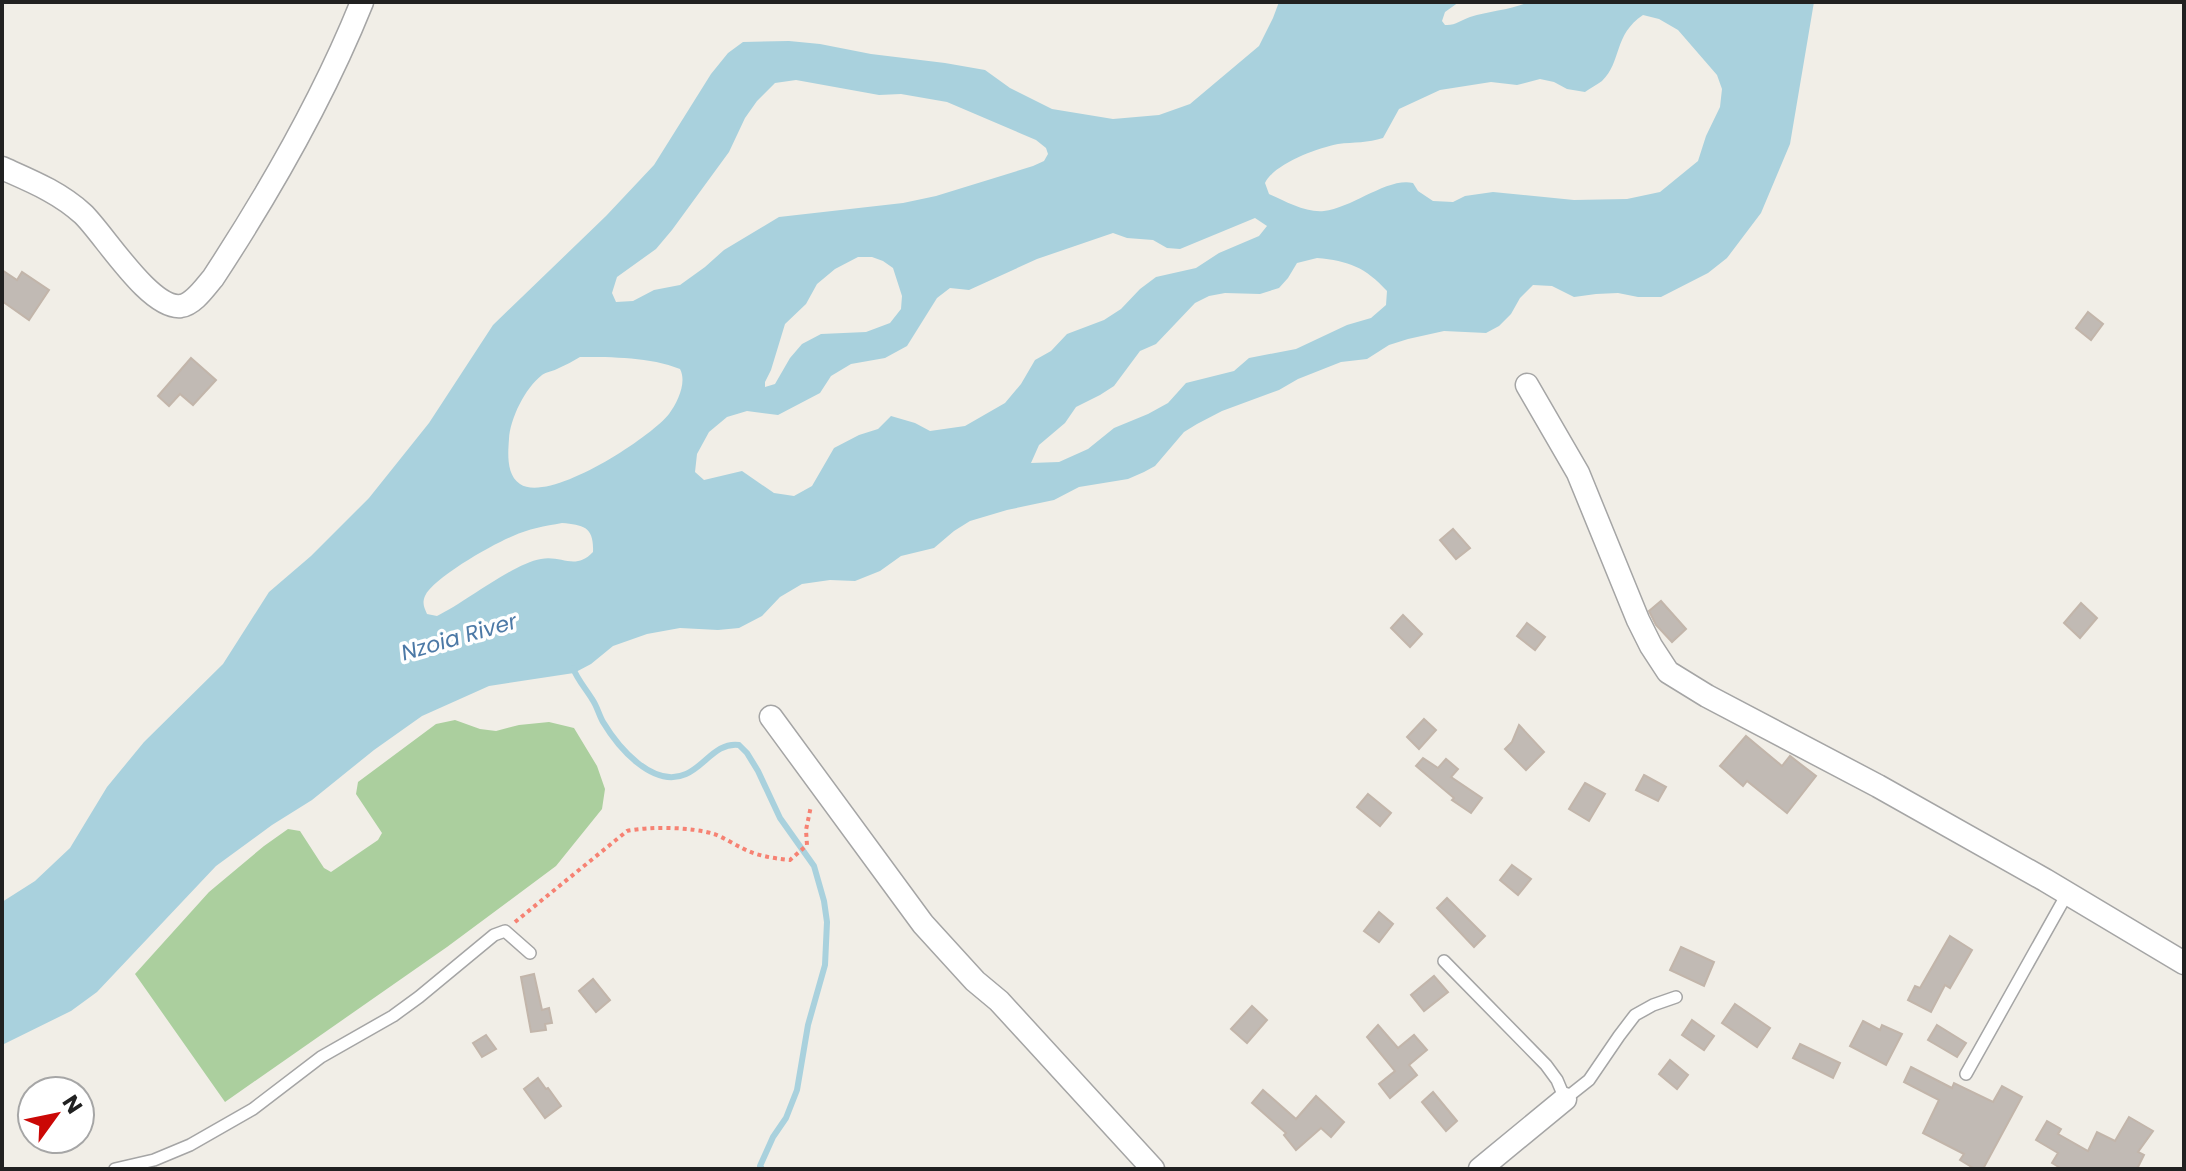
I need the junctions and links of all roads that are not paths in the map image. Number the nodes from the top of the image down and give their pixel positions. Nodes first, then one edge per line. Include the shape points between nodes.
1 (362, 2) edge
2 (2, 168) edge
3 (1527, 385) dead end
4 (771, 717) dead end
5 (2067, 894) junction
6 (530, 953) dead end
7 (1444, 961) dead end
8 (2184, 963) edge
9 (1676, 997) dead end
10 (1966, 1074) dead end
11 (1565, 1099) junction
12 (115, 1169) edge
13 (1153, 1169) edge
14 (1480, 1169) edge

1 - 2 street via 291,150 213,278 184,305 167,302 146,288 66,199
3 - 5 street via 1578,473 1633,610 1668,672
4 - 13 street via 923,924
5 - 8 street
5 - 10 lane
6 - 12 lane via 505,931 494,935 402,1010 321,1057 253,1109 190,1145
7 - 11 lane via 1546,1065
9 - 11 lane via 1635,1015 1589,1080
11 - 14 street

